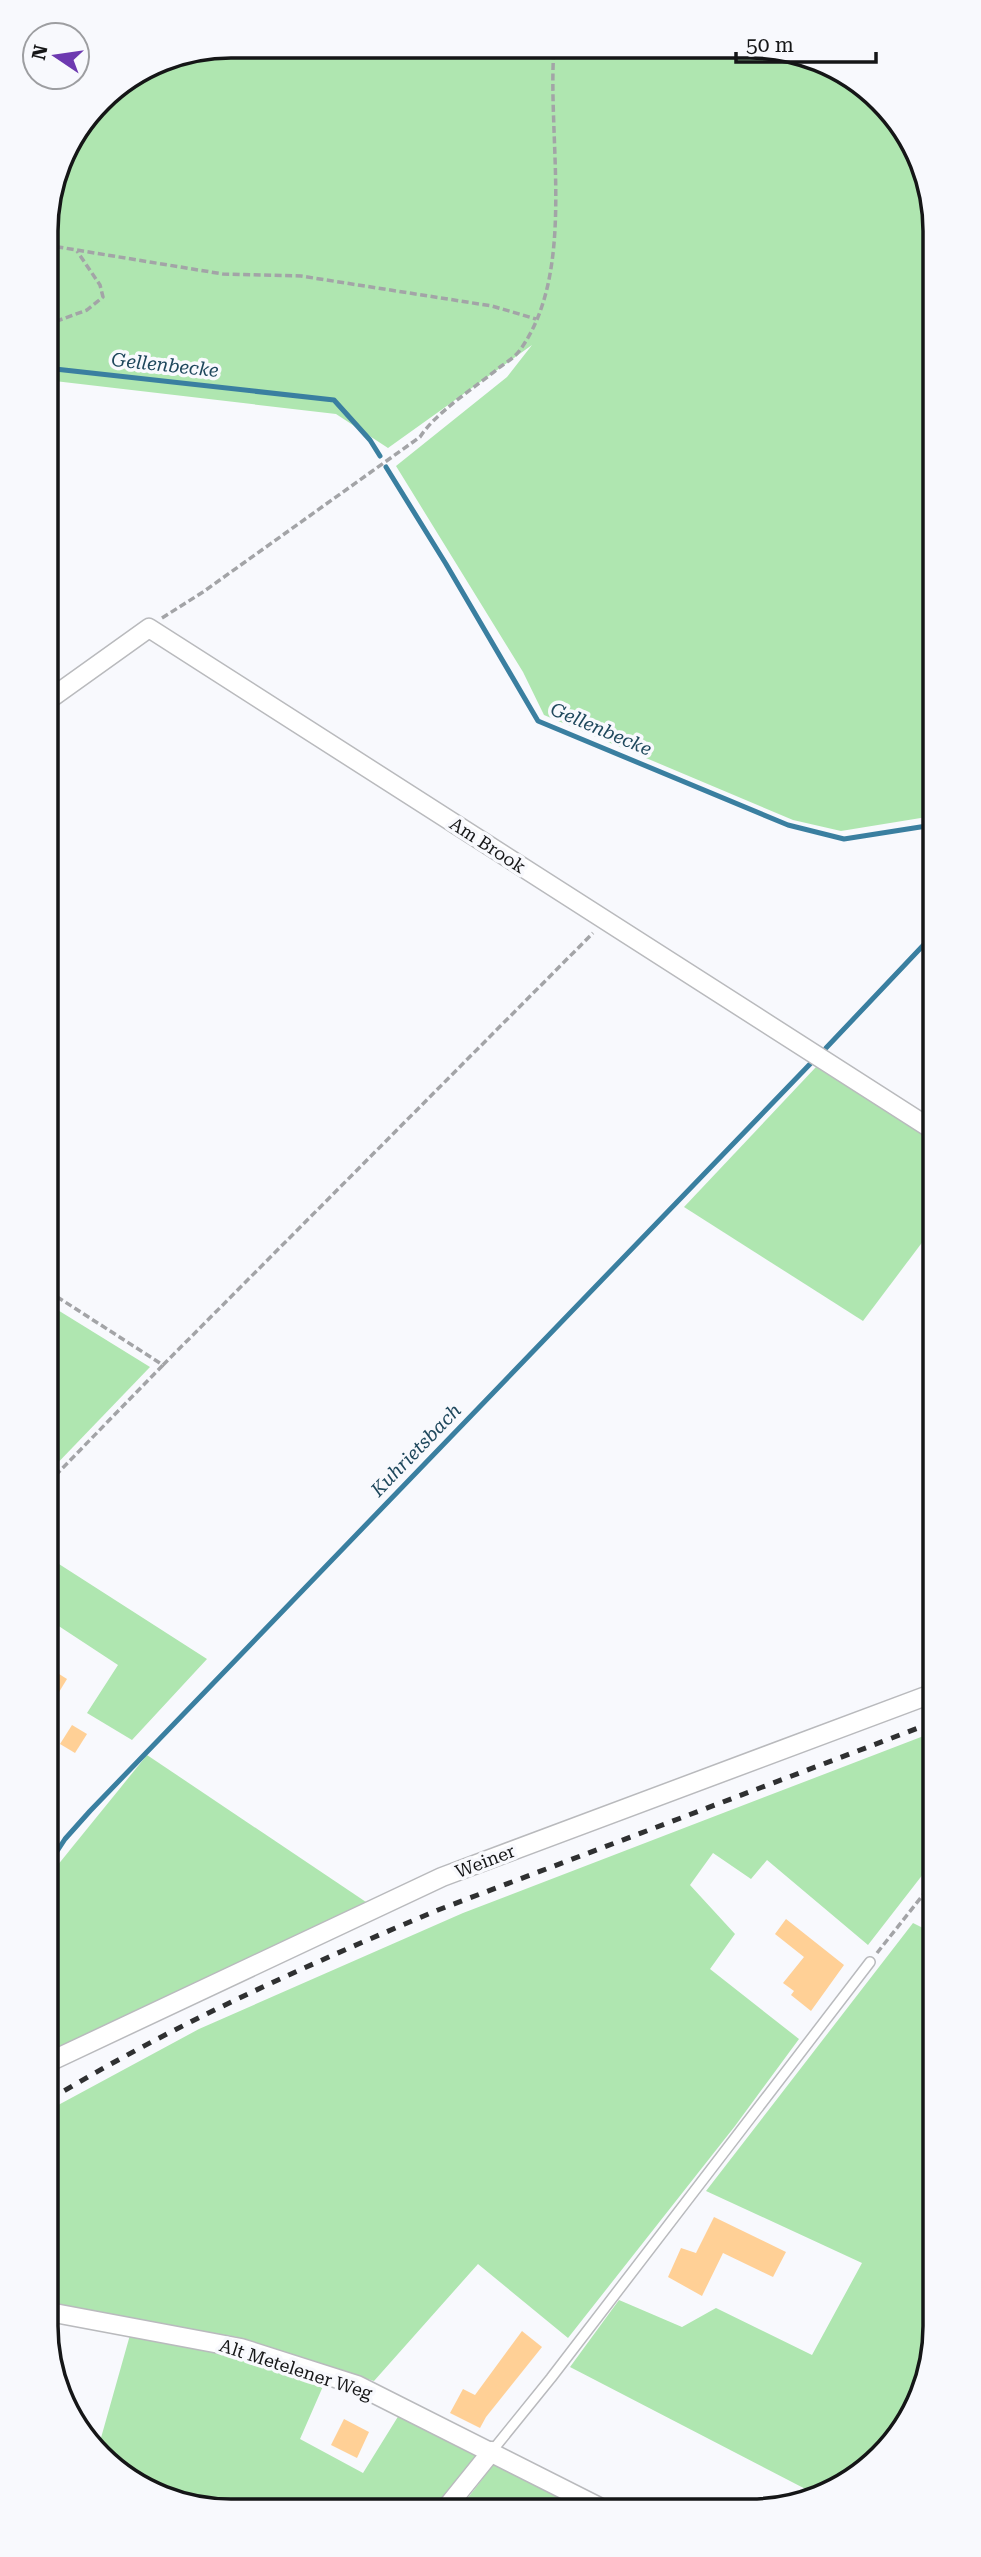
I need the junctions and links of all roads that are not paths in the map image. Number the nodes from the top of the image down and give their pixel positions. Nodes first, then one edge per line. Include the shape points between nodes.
1 (58, 693) edge
2 (923, 1124) edge
3 (923, 1696) edge
4 (870, 1962) road end
5 (58, 2058) edge
6 (58, 2314) edge
7 (492, 2451) junction
8 (453, 2499) edge
9 (584, 2499) edge

1 - 2 street, Am Brook via 149,628
3 - 5 street, Weiner via 442,1877
4 - 7 lane
6 - 7 street, Alt Metelener Weg via 241,2348 357,2385
7 - 8 street
7 - 9 street, Alt Metelener Weg

